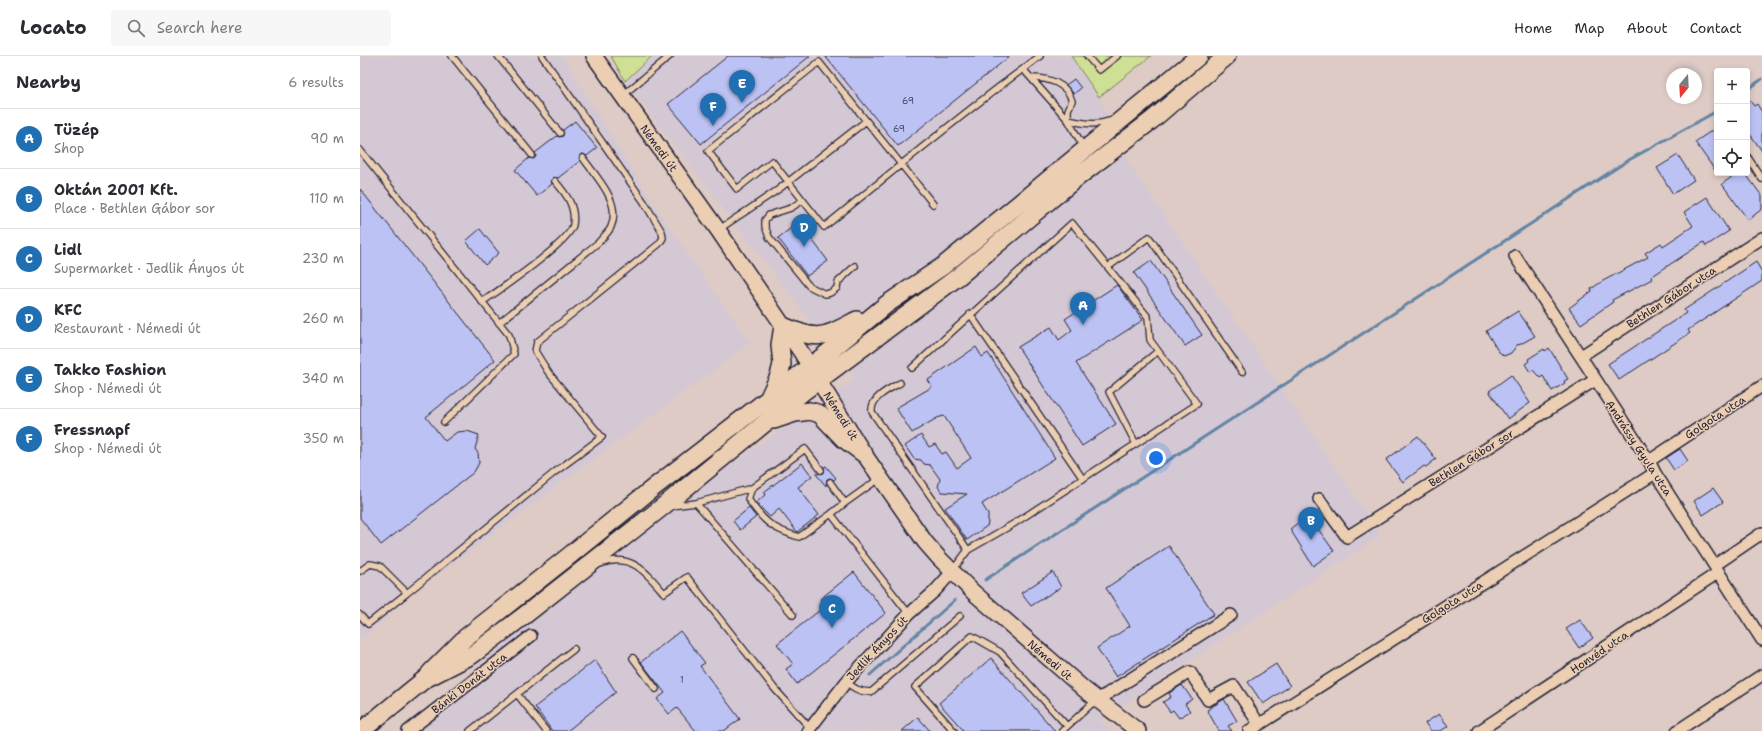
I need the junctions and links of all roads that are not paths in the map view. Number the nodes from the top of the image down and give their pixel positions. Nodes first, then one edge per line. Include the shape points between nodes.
1 (452, 56) edge
2 (498, 56) edge
3 (542, 56) edge
4 (594, 56) edge
5 (670, 56) edge
6 (1040, 56) edge
7 (1087, 56) edge
8 (1117, 56) edge
9 (1199, 56) edge
10 (1227, 56) edge
11 (1023, 69) junction
12 (1032, 78) junction
13 (622, 96) junction
14 (1133, 111) junction
15 (1068, 120) junction
16 (866, 121) junction
17 (560, 133) dead end
18 (1114, 149) junction
19 (360, 150) edge
20 (1090, 154) junction
21 (532, 155) dead end
22 (583, 158) dead end
23 (1750, 161) edge
24 (901, 165) junction
25 (1762, 179) edge
26 (555, 181) dead end
27 (788, 181) junction
28 (803, 200) junction
29 (933, 204) dead end
30 (718, 230) junction
31 (1762, 238) edge
32 (1515, 256) dead end
33 (855, 266) dead end
34 (1108, 267) junction
35 (482, 302) junction
36 (888, 304) junction
37 (970, 314) junction
38 (499, 323) junction
39 (783, 326) junction
40 (1158, 351) junction
41 (1581, 356) junction
42 (912, 368) dead end
43 (1242, 372) dead end
44 (814, 374) junction
45 (1595, 380) junction
46 (900, 383) dead end
47 (1762, 386) edge
48 (769, 398) junction
49 (766, 421) junction
50 (444, 422) dead end
51 (1136, 444) junction
52 (864, 454) junction
53 (1649, 461) junction
54 (821, 470) dead end
55 (1655, 473) junction
56 (880, 478) junction
57 (1082, 479) junction
58 (830, 482) dead end
59 (752, 488) junction
60 (1319, 498) dead end
61 (696, 503) junction
62 (845, 503) junction
63 (661, 508) junction
64 (831, 514) junction
65 (1762, 532) edge
66 (968, 550) junction
67 (1717, 569) junction
68 (360, 571) edge
69 (580, 572) junction
70 (952, 572) junction
71 (407, 593) junction
72 (909, 614) junction
73 (360, 615) edge
74 (793, 615) dead end
75 (1231, 615) dead end
76 (960, 616) dead end
77 (531, 636) dead end
78 (1762, 640) edge
79 (574, 648) dead end
80 (633, 658) dead end
81 (1762, 675) edge
82 (425, 679) junction
83 (846, 682) junction
84 (656, 689) dead end
85 (517, 694) junction
86 (1096, 700) junction
87 (1144, 700) dead end
88 (1259, 724) junction
89 (1067, 726) junction
90 (809, 730) edge
91 (361, 731) edge
92 (408, 731) edge
93 (470, 731) edge
94 (546, 731) edge
95 (954, 731) edge
96 (1062, 731) edge
97 (1138, 731) edge
98 (1249, 731) edge
99 (1479, 731) edge
100 (1677, 731) edge

1 - 21 lane
2 - 17 lane
3 - 71 lane via 644,202 662,232 662,238 659,244 537,342 535,351 548,372 602,437 555,472
4 - 13 main road, Némedi út
5 - 13 lane
6 - 11 lane
7 - 8 lane via 1099,70
9 - 14 main road
10 - 18 main road
11 - 12 lane
11 - 24 lane
12 - 15 lane
12 - 15 lane via 1044,78 1063,87 1072,101 1068,110
13 - 30 main road, Némedi út
14 - 15 lane via 1103,123
14 - 20 main road
15 - 20 lane
16 - 24 lane
16 - 27 lane
16 - 27 lane via 819,62 708,151 737,189 772,161
18 - 20 lane
18 - 44 main road via 1077,174 958,276
19 - 35 lane
20 - 36 main road
22 - 38 lane via 613,205 611,228 599,242
23 - 25 lane
24 - 28 lane via 824,227
24 - 29 lane
26 - 35 lane via 568,197 573,211 573,227 565,238 508,285
27 - 28 lane
27 - 30 lane
28 - 33 lane via 791,208 769,215 765,220 769,237 809,286 824,294 837,288 838,282
30 - 39 main road, Némedi út
31 - 41 street, Bethlen Gábor utca
32 - 41 street, Andrássy Gyula utca
34 - 37 lane via 1072,222
34 - 40 lane via 1148,316 1150,340
34 - 43 lane via 1149,237
35 - 38 lane
36 - 39 main road via 830,334 814,337
36 - 44 main road
37 - 42 lane
37 - 57 lane
38 - 50 lane via 509,335 514,354
39 - 44 main road, Némedi út
39 - 48 main road via 780,345 782,364
40 - 51 lane via 1109,392
40 - 51 lane via 1197,404
41 - 45 street, Andrássy Gyula utca
44 - 48 main road
44 - 49 main road
44 - 52 main road, Némedi út
45 - 53 street, Andrássy Gyula utca
45 - 60 street, Bethlen Gábor sor via 1347,537
46 - 66 lane via 874,401 872,412
47 - 53 street, Golgota utca
48 - 82 main road via 464,638
49 - 52 main road via 796,413 820,414 844,439
49 - 63 main road
51 - 57 lane
52 - 56 main road, Némedi út
53 - 55 street, Andrássy Gyula utca
54 - 59 lane via 805,449
55 - 67 street, Andrássy Gyula utca
55 - 88 street, Golgota utca
56 - 62 lane
56 - 70 main road, Némedi út via 925,542
57 - 66 lane via 1016,523
58 - 62 lane
59 - 61 lane
59 - 64 lane via 748,499 766,522 779,531 799,537
61 - 63 lane
61 - 74 lane
62 - 64 lane
63 - 69 main road
64 - 72 lane
65 - 67 street, Honvéd utca
66 - 70 lane
67 - 78 street, Andrássy Gyula utca
67 - 99 street, Honvéd utca
68 - 71 lane via 370,564 380,566
69 - 82 main road via 472,655
69 - 90 lane via 606,561 626,561 644,570 664,593 687,577
70 - 72 street, Jedlik Ányos út
70 - 86 main road, Némedi út
71 - 73 lane via 368,624
72 - 83 street, Jedlik Ányos út
75 - 86 street
76 - 83 lane via 871,692 862,692
77 - 92 street, Bánki Donát utca
79 - 85 lane
80 - 84 lane
81 - 100 street
82 - 91 main road
83 - 90 street, Jedlik Ányos út
85 - 93 lane
85 - 94 lane
86 - 89 lane
86 - 97 main road, Némedi út
87 - 88 street via 1190,672 1208,700 1234,686
88 - 98 street, Golgota utca
89 - 95 lane via 1000,652 972,636 916,687
89 - 96 lane

